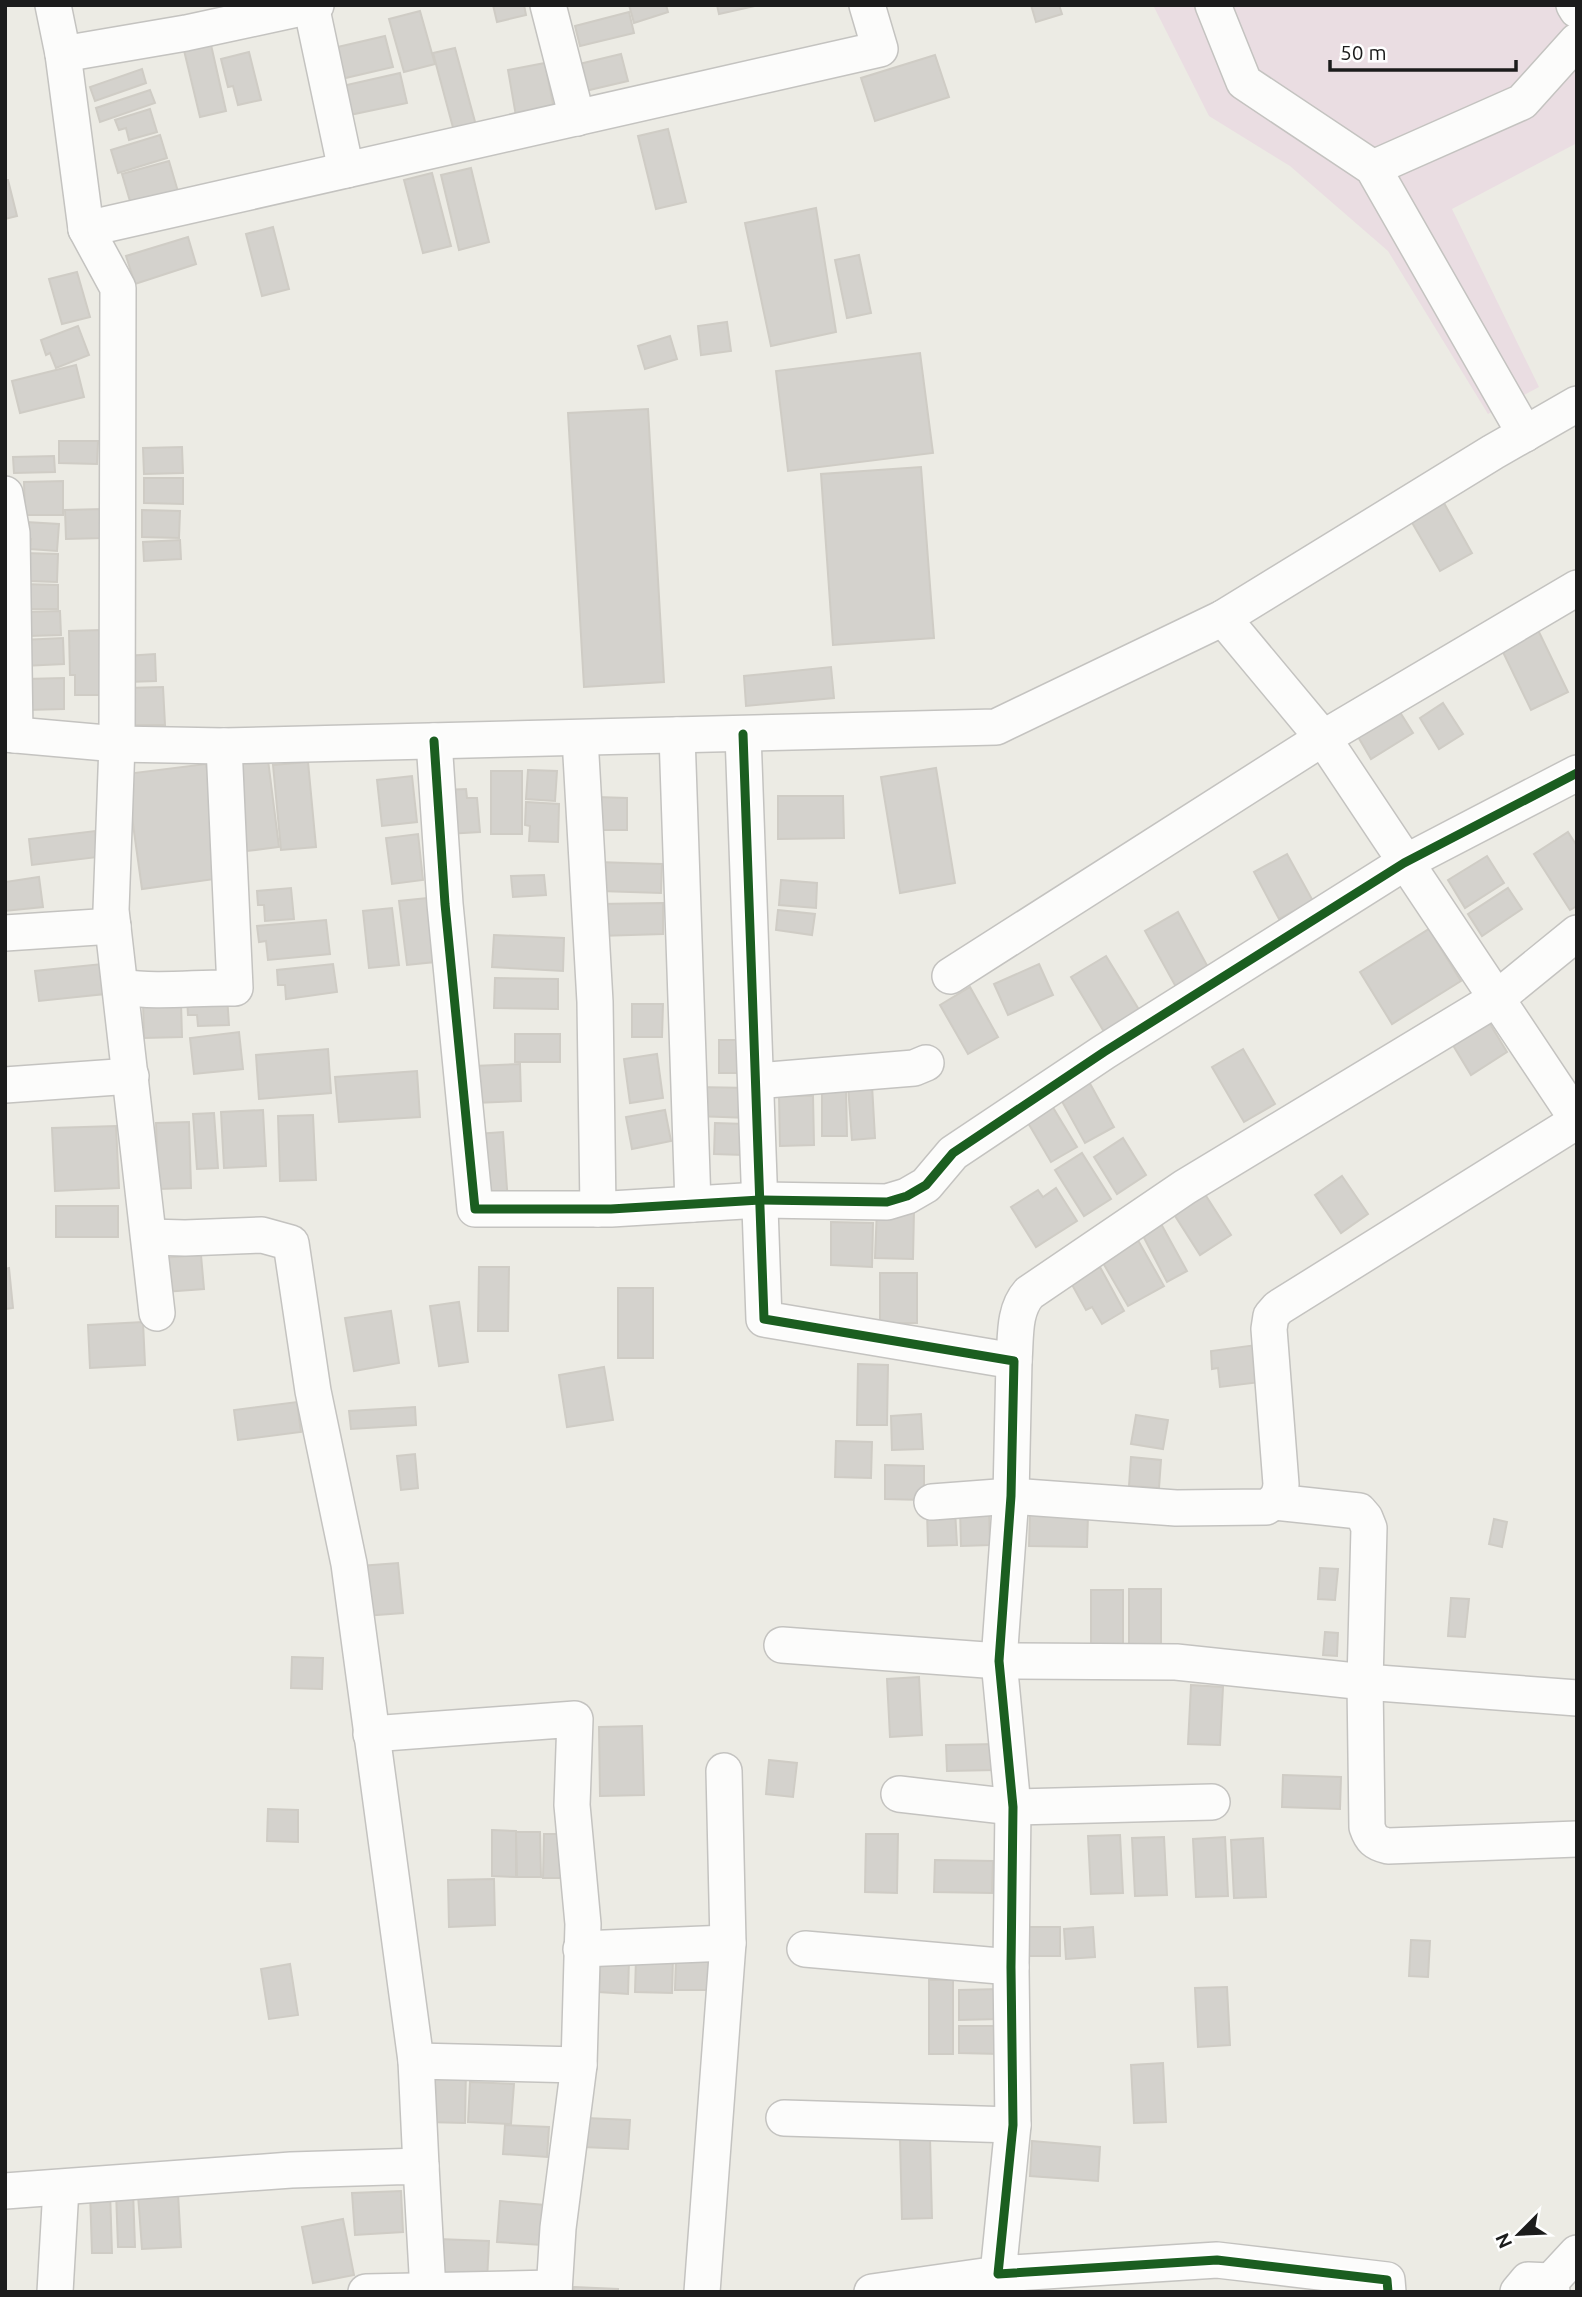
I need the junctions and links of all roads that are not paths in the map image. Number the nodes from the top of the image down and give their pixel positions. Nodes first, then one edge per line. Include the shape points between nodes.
1 (53, 5) edge
2 (548, 5) edge
3 (867, 5) edge
4 (1213, 5) edge
5 (1574, 5) edge
6 (313, 6) edge
7 (1577, 10) edge
8 (1577, 41) edge
9 (63, 54) junction
10 (577, 118) junction
11 (1373, 168) junction
12 (346, 170) junction
13 (86, 229) junction
14 (1577, 404) edge
15 (1525, 434) junction
16 (5, 494) edge
17 (1577, 588) edge
18 (1223, 618) junction
19 (10, 734) edge
20 (743, 734) junction
21 (677, 735) junction
22 (580, 738) junction
23 (1323, 738) junction
24 (434, 741) junction
25 (117, 744) junction
26 (224, 746) junction
27 (1577, 773) edge
28 (1404, 863) junction
29 (113, 926) junction
30 (5, 933) edge
31 (1577, 933) edge
32 (950, 976) dead end
33 (121, 987) junction
34 (1496, 999) junction
35 (926, 1063) dead end
36 (131, 1076) junction
37 (756, 1081) junction
38 (5, 1085) edge
39 (1577, 1120) edge
40 (760, 1200) junction
41 (693, 1204) junction
42 (598, 1209) junction
43 (149, 1237) junction
44 (157, 1313) dead end
45 (1014, 1361) junction
46 (1011, 1496) junction
47 (932, 1502) dead end
48 (1275, 1502) junction
49 (782, 1645) dead end
50 (999, 1661) junction
51 (1365, 1682) junction
52 (1577, 1698) edge
53 (371, 1734) junction
54 (723, 1771) dead end
55 (899, 1794) dead end
56 (1212, 1802) dead end
57 (1013, 1807) junction
58 (1577, 1839) edge
59 (728, 1943) junction
60 (805, 1949) dead end
61 (581, 1950) junction
62 (1011, 1967) junction
63 (416, 2062) junction
64 (579, 2065) junction
65 (784, 2118) dead end
66 (1013, 2125) junction
67 (421, 2166) junction
68 (61, 2188) junction
69 (5, 2191) edge
70 (1577, 2253) edge
71 (1219, 2276) edge
72 (1010, 2279) edge
73 (1551, 2286) edge
74 (554, 2290) edge
75 (428, 2291) edge
76 (55, 2292) edge
77 (366, 2292) edge
78 (382, 2292) edge
79 (702, 2292) edge
80 (872, 2292) edge
81 (1388, 2292) edge
82 (1518, 2292) edge

1 - 9 street
2 - 10 street
3 - 10 street via 880,49
4 - 11 street via 1244,82
5 - 7 street
6 - 9 street
6 - 12 street
8 - 11 street via 1522,102
9 - 13 street
10 - 12 street
11 - 15 street
12 - 13 street
13 - 25 street via 118,288
14 - 15 street
15 - 18 street
16 - 19 street via 12,533
17 - 23 street
18 - 20 street via 996,727
18 - 23 street
19 - 25 street
20 - 21 street
20 - 37 street
21 - 22 street
21 - 41 street
22 - 24 street
22 - 42 street via 594,1002
23 - 28 street
23 - 32 street
24 - 26 street
24 - 42 street via 475,1209
25 - 26 street
25 - 29 street
26 - 33 street via 235,988 149,991
27 - 28 street
28 - 34 street
28 - 40 street via 976,1137 953,1153 926,1185 907,1196 887,1202
29 - 30 street
29 - 33 street
31 - 34 street
33 - 36 street
34 - 39 street
34 - 45 street via 1185,1186 1029,1293 1017,1315
35 - 37 street via 914,1068
36 - 38 street
36 - 43 street
37 - 40 street
39 - 48 street via 1271,1316 1281,1484
40 - 41 street
40 - 45 street via 764,1319
41 - 42 street
43 - 44 street
43 - 53 street via 262,1235 291,1243 313,1391 349,1564
45 - 46 street
46 - 47 street
46 - 48 street via 1176,1508 1266,1507
46 - 50 street
48 - 51 street via 1359,1511 1366,1518
49 - 50 street
50 - 51 street via 1176,1662
50 - 57 street
51 - 52 street
51 - 58 street via 1367,1826 1377,1844
53 - 61 street via 575,1719 572,1805 583,1924
53 - 63 street
54 - 59 street
55 - 57 street
56 - 57 street
57 - 62 street
59 - 61 street
59 - 79 street
60 - 62 street
61 - 64 street
62 - 66 street
63 - 64 street
63 - 67 street
64 - 74 street
65 - 66 street
66 - 72 street
67 - 68 street
67 - 75 street
68 - 69 street
68 - 76 street
70 - 73 street
71 - 72 street
71 - 81 street via 1387,2280
72 - 80 street
73 - 82 street via 1528,2280
74 - 75 street
75 - 78 street
77 - 78 street

